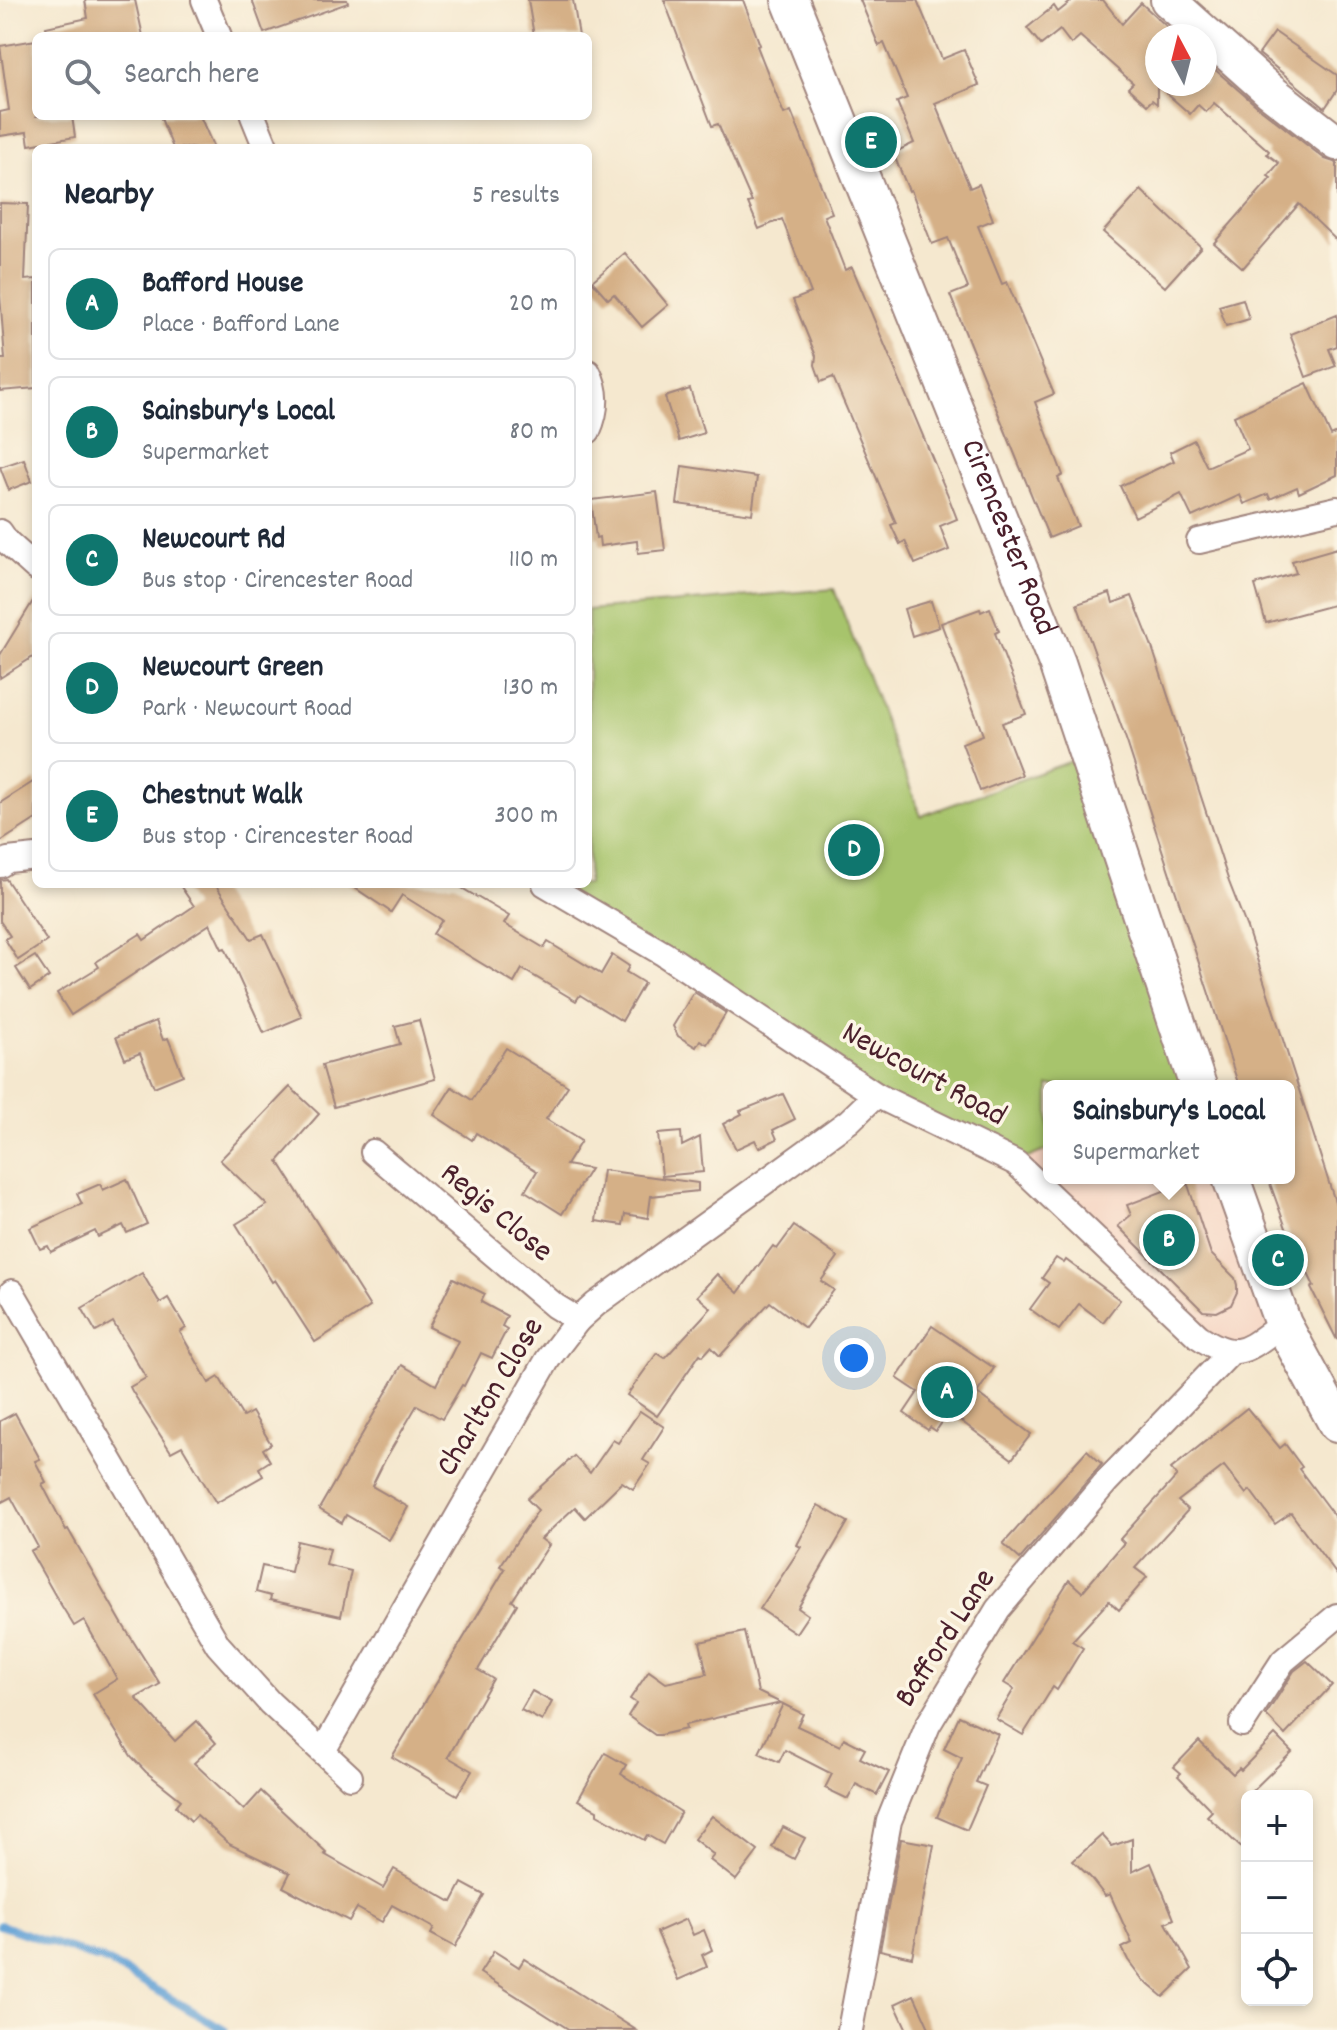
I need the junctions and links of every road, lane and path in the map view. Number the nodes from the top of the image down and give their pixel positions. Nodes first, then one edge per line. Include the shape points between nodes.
1 (204, 0) edge
2 (790, 0) edge
3 (1168, 0) edge
4 (217, 32) edge
5 (255, 120) edge
6 (1337, 143) edge
7 (264, 144) edge
8 (592, 383) edge
9 (592, 418) edge
10 (1337, 509) edge
11 (0, 532) edge
12 (1199, 541) dead end
13 (32, 564) edge
14 (32, 857) edge
15 (0, 865) edge
16 (552, 888) edge
17 (1196, 1080) edge
18 (876, 1095) junction
19 (373, 1152) dead end
20 (1233, 1184) edge
21 (12, 1292) dead end
22 (578, 1320) junction
23 (1283, 1324) junction
24 (1230, 1353) junction
25 (1336, 1419) edge
26 (1337, 1616) edge
27 (1242, 1724) dead end
28 (323, 1751) junction
29 (350, 1777) dead end
30 (850, 2030) edge

1 - 4 street
2 - 17 main road, Cirencester Road via 1057,663
3 - 6 street
5 - 7 street
8 - 9 street
10 - 12 street
11 - 13 street
14 - 15 street
16 - 18 street, Newcourt Road via 664,954
18 - 22 street, Charlton Close via 849,1121
18 - 24 street, Newcourt Road via 1016,1163 1198,1336
19 - 22 street, Regis Close
20 - 23 main road
21 - 28 street via 218,1645
22 - 28 street, Charlton Close via 548,1359
23 - 24 street via 1247,1349
23 - 25 main road
24 - 30 street, Bafford Lane via 1106,1482 998,1609 928,1725 889,1821
26 - 27 street via 1283,1661
28 - 29 street

